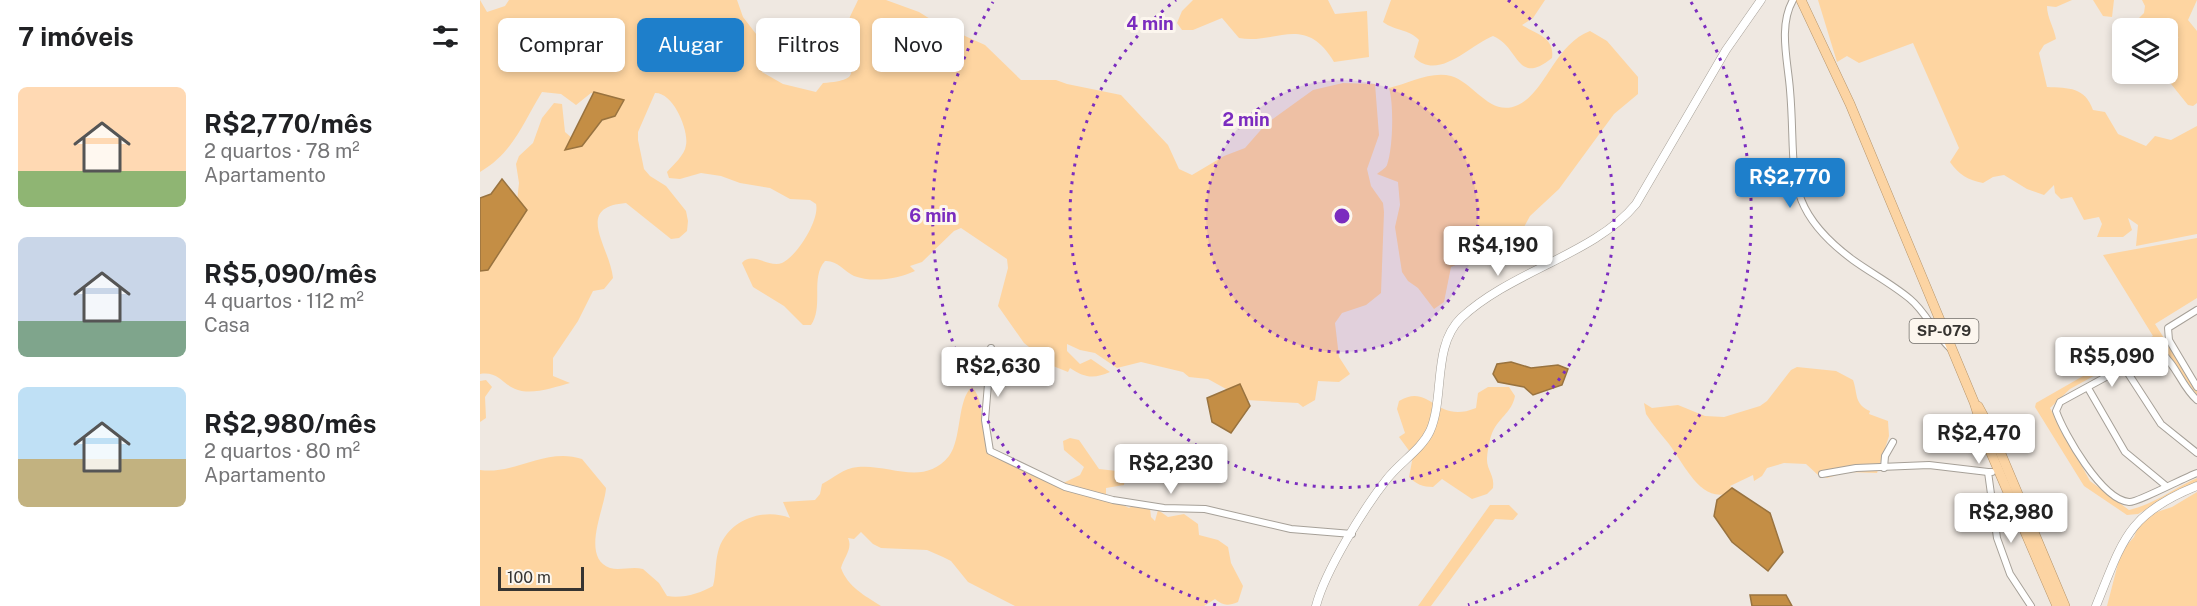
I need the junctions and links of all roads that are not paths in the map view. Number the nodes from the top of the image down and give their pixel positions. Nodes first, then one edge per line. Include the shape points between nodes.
1 (1761, 0) edge
2 (1793, 0) edge
3 (1801, 0) edge
4 (1807, 0) edge
5 (1821, 40) junction
6 (2197, 310) edge
7 (991, 348) dead end
8 (1952, 349) junction
9 (2124, 367) junction
10 (2197, 387) edge
11 (2088, 388) junction
12 (2197, 400) edge
13 (1974, 402) junction
14 (1893, 442) dead end
15 (2197, 453) edge
16 (1884, 468) junction
17 (1993, 472) junction
18 (2197, 473) edge
19 (1822, 474) dead end
20 (2165, 485) junction
21 (2197, 486) edge
22 (2028, 528) junction
23 (1352, 534) junction
24 (2032, 538) junction
25 (1316, 606) edge
26 (2031, 606) edge
27 (2057, 606) edge
28 (2066, 606) edge
29 (2096, 606) edge

1 - 23 street via 1726,50 1636,204 1622,221 1524,274 1459,320 1445,351 1430,431 1387,479
2 - 8 street via 1785,41 1796,178 1802,207 1820,233 1852,260 1908,297
3 - 5 highway, SP-079
4 - 5 highway, SP-079
5 - 8 highway, SP-079
6 - 10 street via 2168,328 2169,340
7 - 23 street via 985,420 990,451 1065,487 1113,500 1164,508 1205,508 1291,529
8 - 13 highway, SP-079
9 - 11 street
9 - 12 street via 2160,352 2170,360
9 - 15 street via 2161,424
11 - 20 street via 2125,452
11 - 20 street via 2060,402 2055,411 2093,476 2129,502
13 - 17 highway
13 - 22 highway, SP-079 via 1991,430
14 - 16 street via 1884,456
16 - 17 street via 1929,465
16 - 19 street
17 - 22 highway
17 - 26 street via 1996,538 2010,574
18 - 20 street
21 - 29 street via 2156,505 2138,521 2121,546
22 - 24 highway
23 - 25 street
24 - 27 highway
24 - 28 highway

